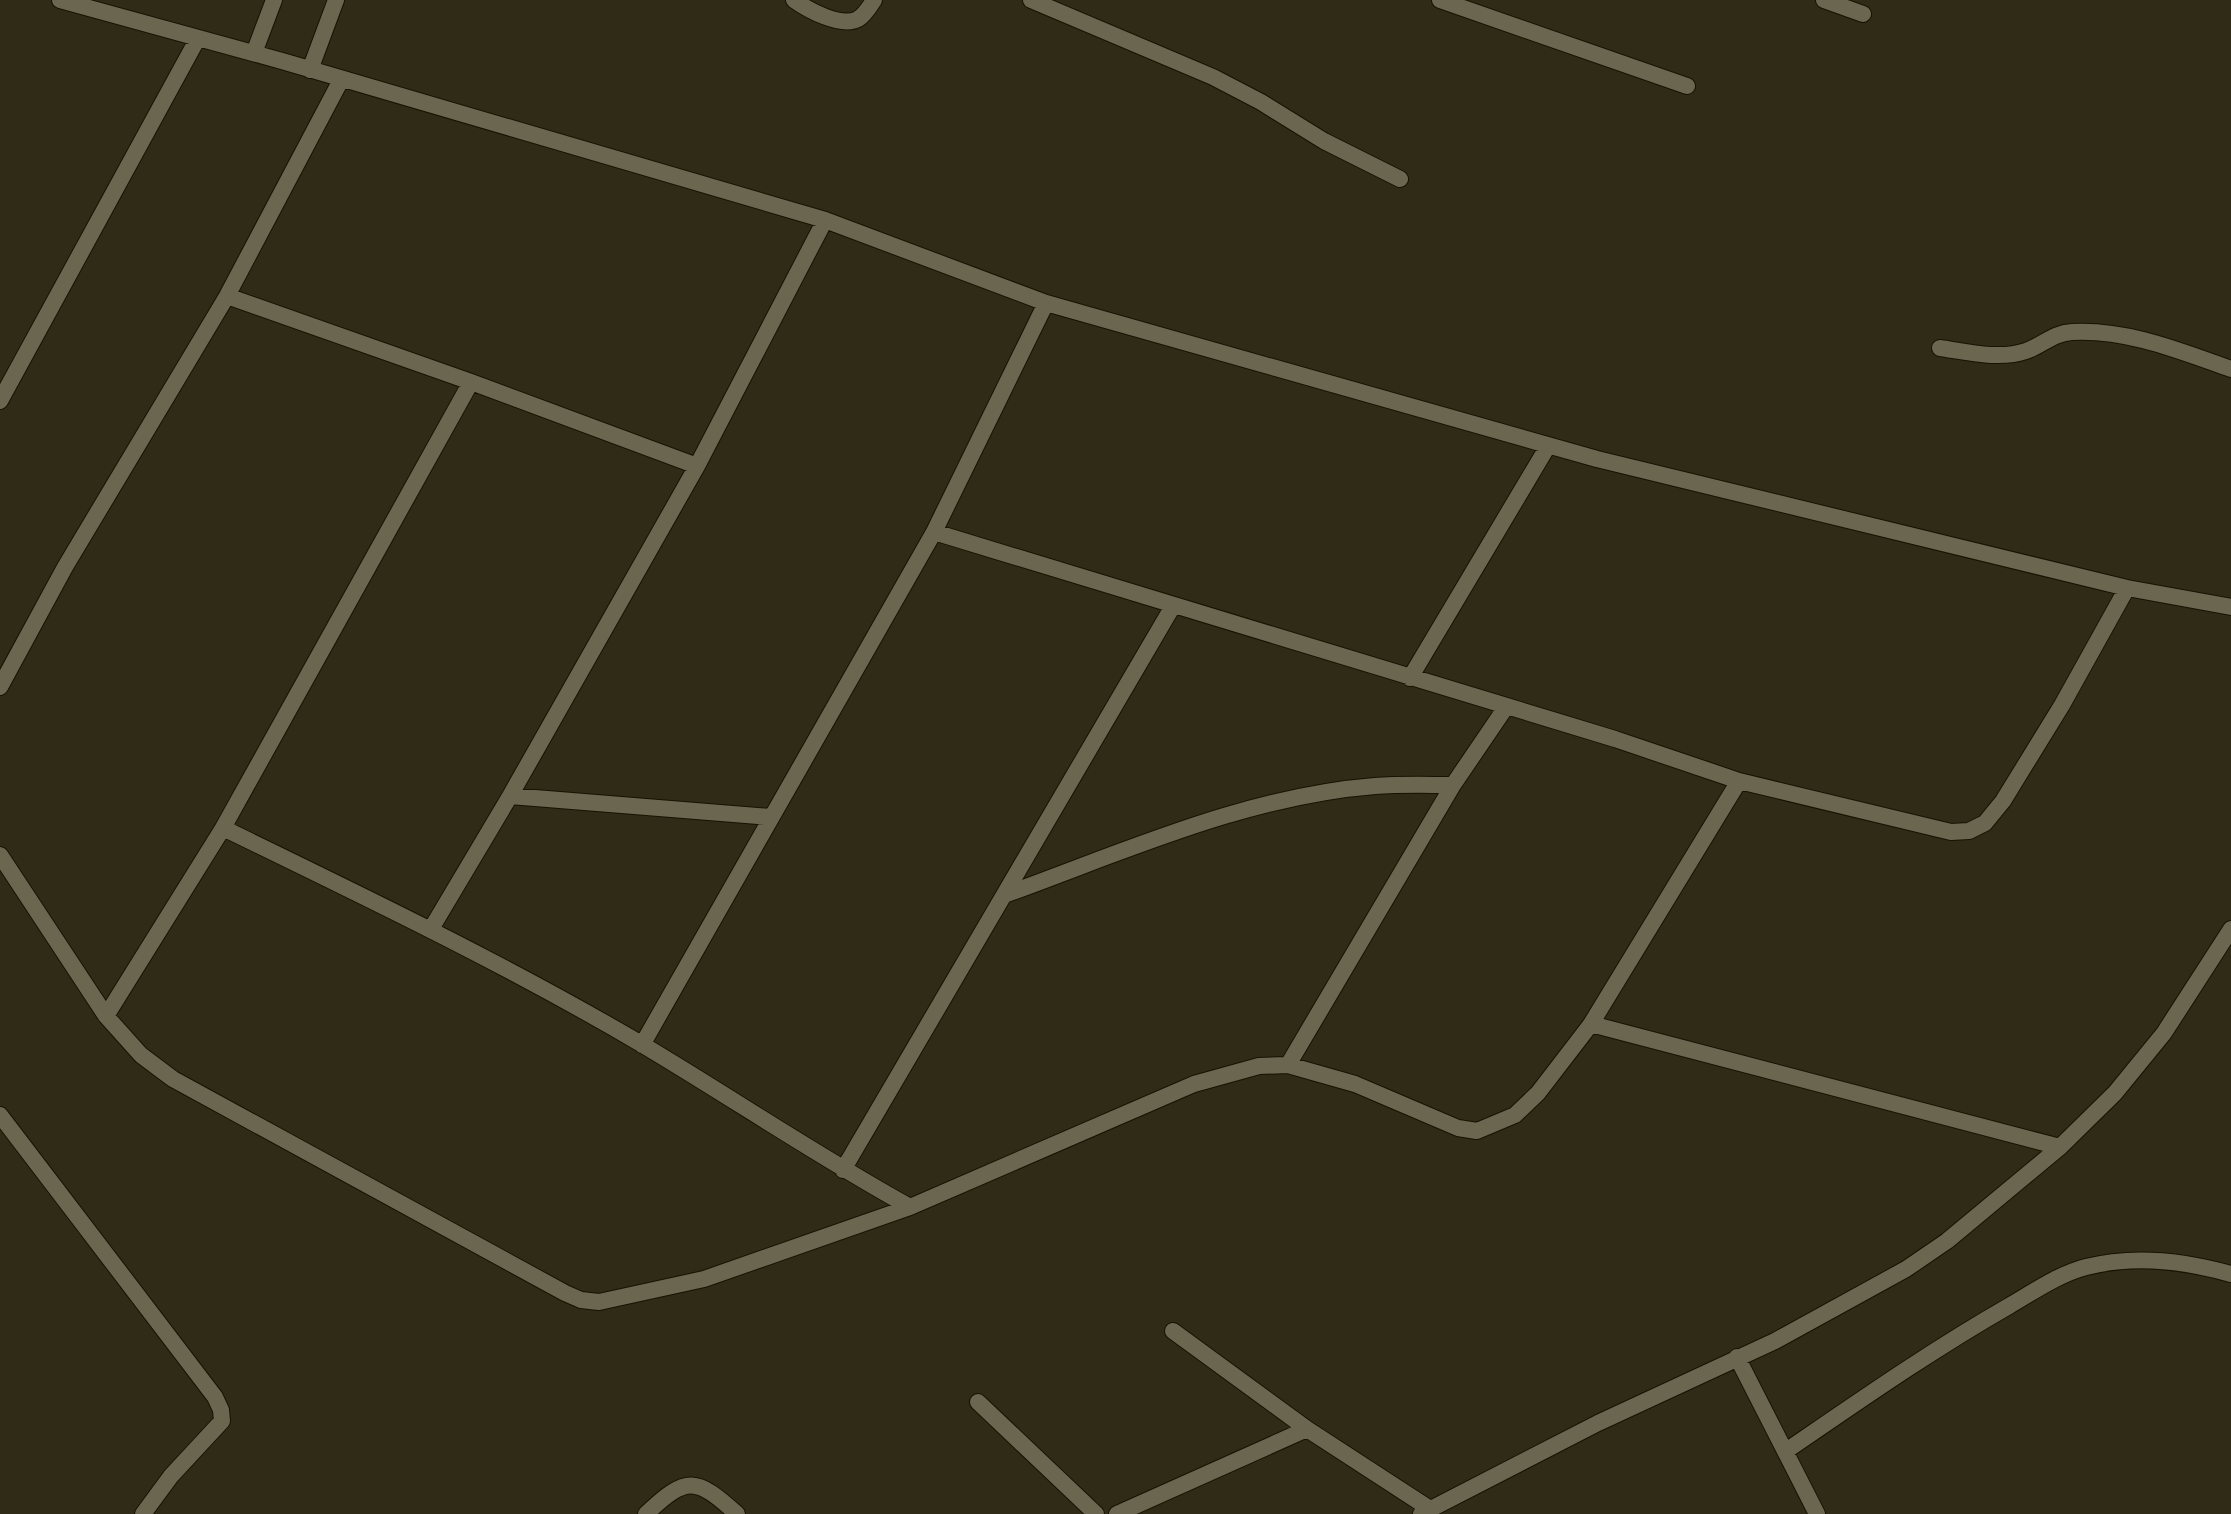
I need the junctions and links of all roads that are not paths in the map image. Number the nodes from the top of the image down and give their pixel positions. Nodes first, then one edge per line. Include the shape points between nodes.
1 (60, 0) edge
2 (274, 0) edge
3 (336, 0) edge
4 (794, 0) edge
5 (874, 0) edge
6 (1030, 0) edge
7 (1440, 0) edge
8 (1824, 0) edge
9 (1863, 14) dead end
10 (198, 38) junction
11 (254, 53) junction
12 (310, 70) junction
13 (341, 80) junction
14 (1687, 86) dead end
15 (1400, 179) dead end
16 (825, 219) junction
17 (227, 296) junction
18 (1046, 303) junction
19 (1940, 348) dead end
20 (2231, 369) edge
21 (471, 382) junction
22 (0, 401) edge
23 (1548, 446) junction
24 (697, 466) junction
25 (934, 532) junction
26 (2127, 588) junction
27 (1173, 606) junction
28 (2231, 607) edge
29 (1410, 678) junction
30 (0, 687) edge
31 (1506, 707) junction
32 (1739, 781) junction
33 (1453, 785) junction
34 (510, 796) junction
35 (770, 817) junction
36 (223, 828) junction
37 (0, 855) edge
38 (1007, 894) junction
39 (431, 929) junction
40 (2231, 929) edge
41 (106, 1017) junction
42 (1591, 1024) junction
43 (642, 1044) junction
44 (1288, 1065) junction
45 (0, 1115) edge
46 (2060, 1146) junction
47 (843, 1170) junction
48 (910, 1207) junction
49 (2231, 1274) edge
50 (1173, 1331) dead end
51 (1737, 1356) junction
52 (978, 1402) dead end
53 (1307, 1428) junction
54 (1786, 1451) junction
55 (1425, 1512) edge
56 (143, 1514) edge
57 (646, 1514) edge
58 (737, 1514) edge
59 (1096, 1514) edge
60 (1117, 1514) edge
61 (1817, 1514) edge

1 - 10 street
2 - 11 street
3 - 12 street
4 - 5 street via 831,18 849,21 859,18
6 - 15 street via 1213,77 1324,141
7 - 14 street
8 - 9 street
10 - 11 street
10 - 22 street
11 - 12 street
12 - 13 street
13 - 16 street
13 - 17 street
16 - 18 street
16 - 24 street
17 - 21 street
17 - 30 street via 66,567
18 - 23 street
18 - 25 street
19 - 20 street via 2015,354 2055,334 2086,331 2150,341
21 - 24 street
21 - 36 street
23 - 26 street
23 - 29 street
24 - 34 street
25 - 27 street
25 - 35 street
26 - 28 street
26 - 32 street via 2062,705 1985,824 1969,831 1951,832
27 - 29 street
27 - 38 street
29 - 31 street
31 - 32 street
31 - 33 street
32 - 42 street
33 - 38 street via 1375,786 1233,813
33 - 44 street
34 - 35 street
34 - 39 street
35 - 43 street
36 - 39 street
36 - 41 street
37 - 41 street
38 - 47 street
39 - 43 street
40 - 46 street via 2140,1064
41 - 48 street via 141,1055 173,1079 582,1300 599,1302 704,1279
42 - 44 street via 1538,1093 1515,1115 1477,1131 1458,1128 1355,1084
42 - 46 street
43 - 47 street
44 - 48 street via 1259,1066 1194,1084
45 - 56 street via 221,1410 222,1421 215,1431 171,1476
46 - 51 street via 1947,1241 1906,1269 1775,1341
47 - 48 street
49 - 54 street via 2166,1261 2119,1262 2085,1268 2050,1282 1978,1324
50 - 53 street
51 - 54 street
51 - 55 street
52 - 59 street
53 - 55 street
53 - 60 street
54 - 61 street
57 - 58 street via 669,1492 685,1486 699,1486 715,1494

